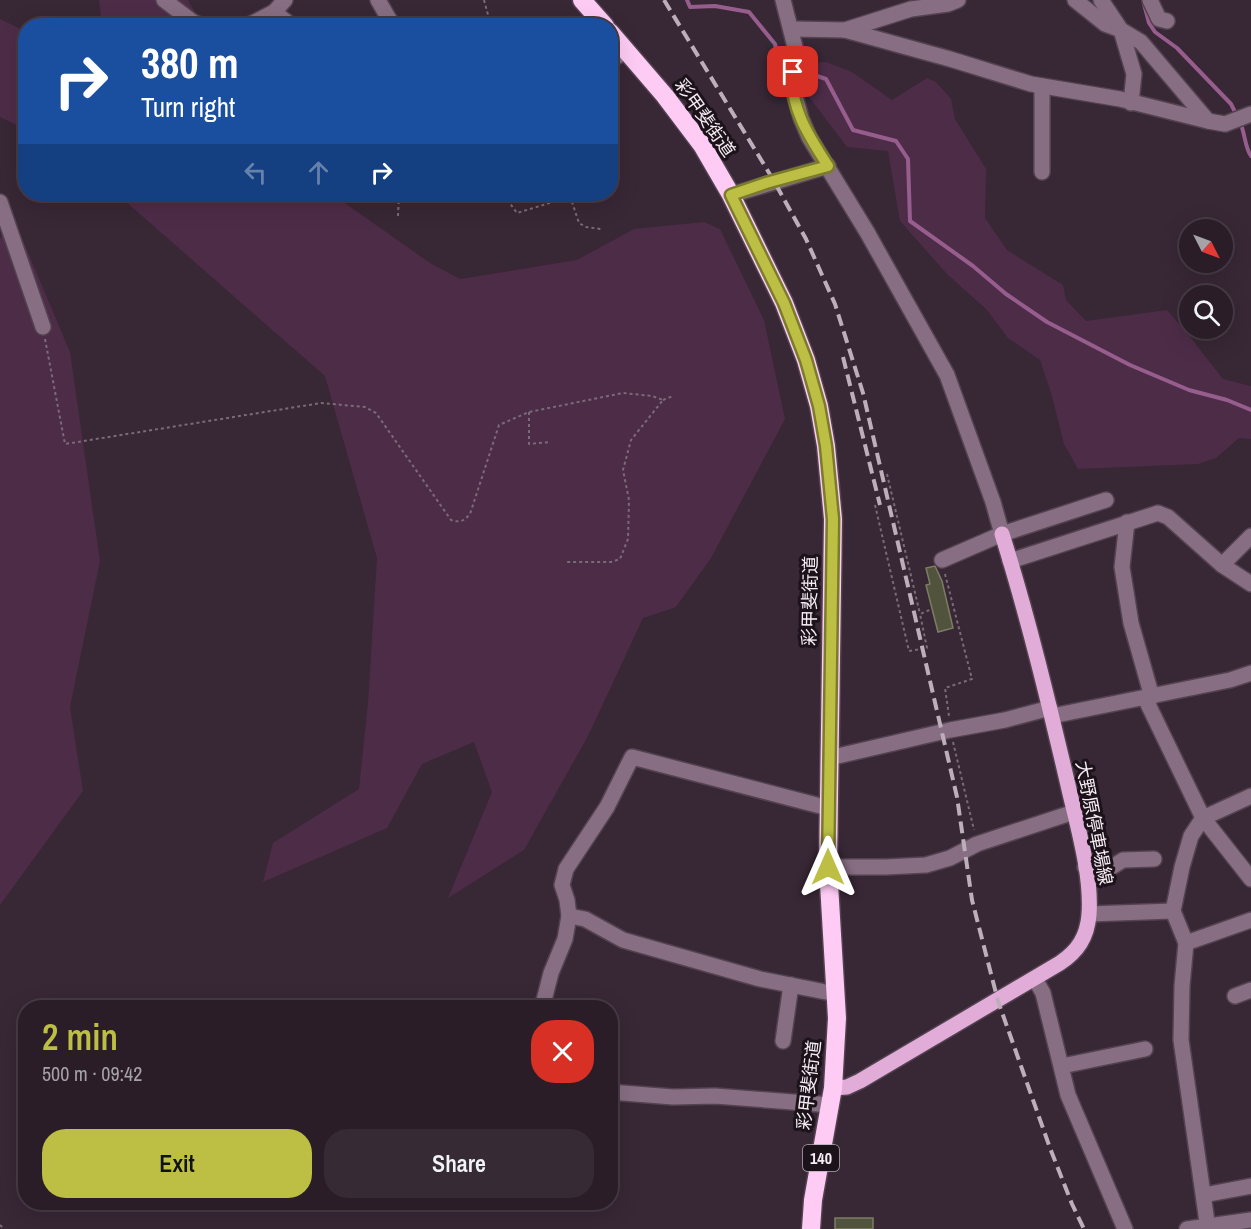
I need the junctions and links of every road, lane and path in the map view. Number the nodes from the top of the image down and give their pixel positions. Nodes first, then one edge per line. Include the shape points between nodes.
1 (164, 0) edge
2 (285, 0) edge
3 (378, 0) edge
4 (484, 0) edge
5 (582, 0) edge
6 (783, 0) edge
7 (958, 0) edge
8 (1074, 0) edge
9 (1101, 0) edge
10 (1150, 0) edge
11 (274, 12) junction
12 (188, 18) edge
13 (262, 18) edge
14 (282, 18) edge
15 (388, 18) edge
16 (489, 18) edge
17 (598, 18) edge
18 (1167, 21) dead end
19 (792, 29) junction
20 (845, 30) junction
21 (1121, 30) junction
22 (618, 53) edge
23 (1041, 86) junction
24 (1131, 103) junction
25 (1251, 114) edge
26 (1208, 121) junction
27 (828, 166) junction
28 (1042, 172) dead end
29 (731, 195) junction
30 (399, 201) edge
31 (508, 201) edge
32 (554, 201) edge
33 (572, 201) edge
34 (0, 202) edge
35 (548, 203) joint
36 (398, 216) dead end
37 (601, 229) dead end
38 (43, 327) joint
39 (673, 396) dead end
40 (663, 400) junction
41 (529, 412) junction
42 (550, 442) dead end
43 (887, 474) dead end
44 (1106, 500) dead end
45 (875, 505) dead end
46 (1127, 522) junction
47 (1002, 534) junction
48 (1251, 536) edge
49 (942, 560) joint
50 (1010, 561) junction
51 (567, 562) dead end
52 (1222, 565) junction
53 (1251, 584) edge
54 (953, 603) junction
55 (948, 605) dead end
56 (932, 609) dead end
57 (920, 614) junction
58 (1251, 673) edge
59 (1149, 697) junction
60 (1051, 712) junction
61 (950, 730) junction
62 (829, 758) junction
63 (1251, 796) edge
64 (828, 808) junction
65 (1074, 812) junction
66 (1203, 818) junction
67 (977, 844) junction
68 (1154, 860) dead end
69 (828, 867) junction
70 (1085, 867) junction
71 (1251, 879) edge
72 (1173, 911) junction
73 (1089, 914) junction
74 (569, 916) junction
75 (1251, 920) edge
76 (1186, 943) junction
77 (1035, 979) junction
78 (791, 985) junction
79 (1251, 990) edge
80 (836, 994) junction
81 (1235, 996) dead end
82 (544, 1000) edge
83 (783, 1041) dead end
84 (1145, 1049) dead end
85 (1062, 1066) junction
86 (618, 1093) edge
87 (832, 1096) junction
88 (1251, 1186) edge
89 (1204, 1196) junction
90 (1251, 1220) edge
91 (0, 1225) edge
92 (1208, 1227) edge
93 (4, 1229) edge
94 (811, 1229) edge
95 (1125, 1229) edge
96 (1187, 1229) edge

1 - 12 street
2 - 11 street
3 - 15 street
4 - 16 path
5 - 17 highway
6 - 19 street
7 - 20 street via 911,9
8 - 21 street via 1105,24
9 - 21 street
10 - 18 street via 1159,19
11 - 13 street
11 - 14 street
19 - 20 street
19 - 27 street via 792,85 809,137
20 - 23 street
21 - 24 street via 1134,74
21 - 26 street via 1141,42
22 - 29 highway, 彩甲斐街道 / 140 via 665,96 702,145
23 - 24 street
23 - 28 street
24 - 26 street
25 - 26 street via 1225,124
27 - 29 street
27 - 47 street via 947,375
29 - 62 highway, 彩甲斐街道 / 140 via 784,303 806,360 826,446 833,519
30 - 36 path
31 - 35 path via 517,213
32 - 35 path
33 - 37 path via 579,223
34 - 38 street
38 - 41 path via 65,444 321,403 365,406 376,413 451,520 458,523 470,514 499,425
39 - 40 path
40 - 41 path via 623,393
40 - 51 path via 631,440 623,470 629,500 628,539 620,558 611,562
41 - 42 path via 529,444
43 - 57 path
44 - 47 street
45 - 57 path via 909,651 927,648
46 - 50 street
46 - 52 street via 1158,513 1168,517
46 - 59 street via 1122,567
47 - 49 street
47 - 50 main road, 大野原停車場線
48 - 52 street
49 - 54 path
50 - 60 main road, 大野原停車場線
52 - 53 street
54 - 55 path
54 - 61 path via 972,679 945,688
56 - 57 path
58 - 59 street
59 - 60 street
59 - 66 street
60 - 61 street
60 - 65 main road, 大野原停車場線
61 - 62 street
61 - 67 path
62 - 64 highway, 彩甲斐街道 / 140
63 - 66 street
64 - 69 highway, 彩甲斐街道 / 140
64 - 74 street via 632,757 607,807 566,869 562,885
65 - 67 street
65 - 70 main road, 大野原停車場線
66 - 71 street
66 - 72 street via 1191,836
67 - 69 street via 926,865
68 - 70 street via 1123,860 1107,870
69 - 80 highway, 彩甲斐街道 / 140
70 - 73 main road, 大野原停車場線
72 - 73 street
72 - 76 street
73 - 77 main road, 大野原停車場線 via 1080,947
74 - 78 street via 585,919 623,940
74 - 82 street
75 - 76 street
76 - 89 street via 1181,1040
77 - 85 street
77 - 87 main road, 大野原停車場線
78 - 80 street
78 - 83 street
79 - 81 street
80 - 87 highway, 彩甲斐街道 / 140
84 - 85 street
85 - 95 street via 1068,1095
86 - 87 street via 673,1097
87 - 94 highway, 彩甲斐街道 / 140
88 - 89 street
89 - 92 street
90 - 92 street
91 - 93 path
92 - 96 street

